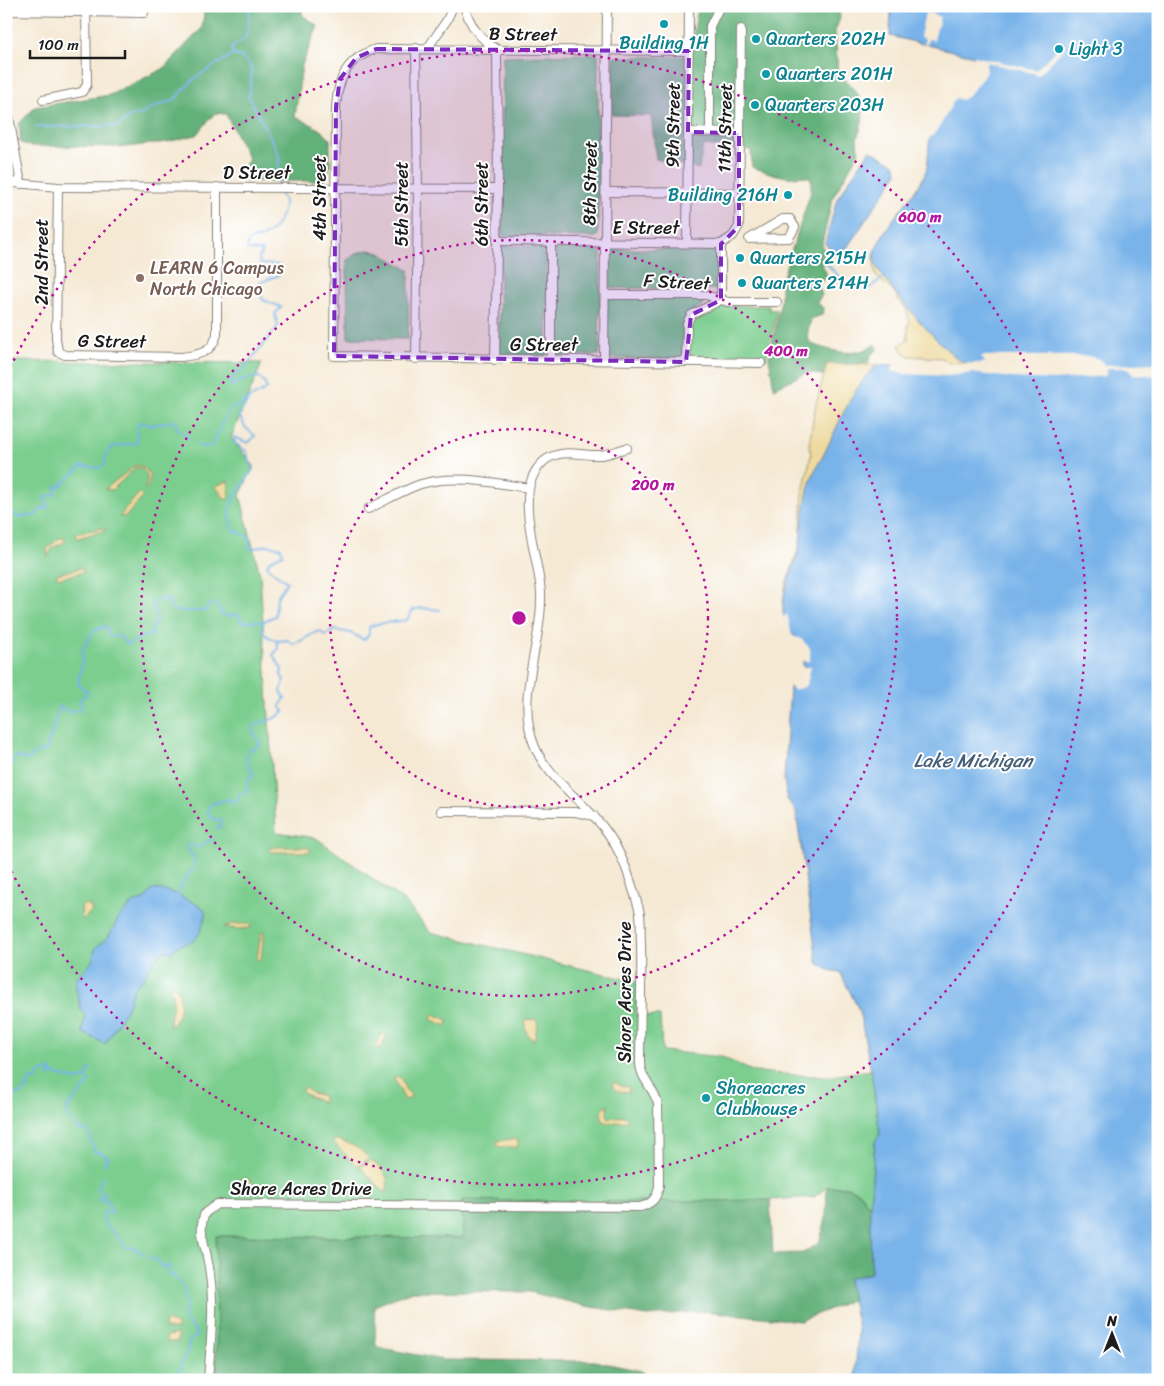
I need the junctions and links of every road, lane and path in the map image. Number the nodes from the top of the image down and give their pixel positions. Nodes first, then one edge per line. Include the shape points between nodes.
1 (453, 6) edge
2 (464, 6) edge
3 (606, 6) edge
4 (689, 6) edge
5 (720, 6) edge
6 (8, 9) edge
7 (86, 9) edge
8 (144, 13) dead end
9 (741, 29) dead end
10 (6, 31) edge
11 (416, 48) junction
12 (427, 49) junction
13 (497, 49) junction
14 (606, 51) junction
15 (689, 51) junction
16 (359, 56) joint
17 (6, 100) edge
18 (43, 100) dead end
19 (688, 132) junction
20 (710, 132) junction
21 (739, 133) junction
22 (6, 179) edge
23 (18, 184) junction
24 (6, 185) edge
25 (58, 187) junction
26 (217, 187) junction
27 (335, 188) junction
28 (418, 188) junction
29 (498, 188) junction
30 (606, 192) junction
31 (687, 192) junction
32 (738, 193) junction
33 (738, 226) junction
34 (729, 239) junction
35 (749, 239) junction
36 (498, 241) junction
37 (551, 242) junction
38 (605, 243) junction
39 (686, 243) junction
40 (721, 244) junction
41 (605, 295) junction
42 (720, 300) junction
43 (777, 302) dead end
44 (56, 338) joint
45 (334, 348) joint
46 (416, 359) junction
47 (495, 360) junction
48 (551, 360) junction
49 (604, 360) junction
50 (686, 362) junction
51 (761, 363) dead end
52 (627, 448) dead end
53 (529, 488) junction
54 (368, 509) dead end
55 (441, 811) dead end
56 (594, 816) junction
57 (208, 1380) edge

1 - 12 street
2 - 13 street via 474,30
3 - 14 street, 8th Street
4 - 15 street, 9th Street
5 - 20 street via 710,26
6 - 7 street
6 - 10 street
7 - 8 street
7 - 18 street via 87,85 82,92
9 - 21 street, 11th Street
11 - 12 street, B Street
11 - 16 street, B Street via 376,49
11 - 28 street, 5th Street
12 - 13 street, B Street
13 - 14 street, B Street
13 - 29 street, 6th Street
14 - 15 street, B Street
14 - 30 street, 8th Street
15 - 19 street, 9th Street
16 - 27 street, 4th Street via 344,71 337,88
17 - 23 street
19 - 20 street
19 - 31 street, 9th Street
20 - 21 street
21 - 32 street, 11th Street
22 - 23 street, D Street
23 - 24 street, D Street
23 - 25 street, D Street
25 - 26 street, D Street
25 - 44 street, 2nd Street
26 - 27 street, D Street
26 - 44 street, G Street via 217,334 215,342 206,351 195,356 65,355 58,352
27 - 28 street, D Street
27 - 45 street, 4th Street
28 - 29 street, D Street
28 - 46 street, 5th Street
29 - 36 street, 6th Street
30 - 31 street
30 - 38 street, 8th Street
31 - 32 street
31 - 39 street, 9th Street
32 - 33 street, 11th Street
33 - 34 street
33 - 35 street
34 - 35 street
34 - 40 street
35 - 35 street via 785,239 795,227 793,222 783,219
36 - 37 street, E Street
36 - 47 street, 6th Street
37 - 38 street, E Street
37 - 48 street
38 - 39 street, E Street
38 - 41 street, 8th Street
39 - 40 street, E Street
40 - 42 street
41 - 42 street, F Street via 706,295
41 - 49 street, 8th Street
42 - 43 street, F Street
42 - 50 street via 691,315 687,323
45 - 46 street, G Street via 334,356
46 - 47 street, G Street
47 - 48 street, G Street
48 - 49 street, G Street
49 - 50 street, G Street
50 - 51 street, G Street
52 - 53 street, Shore Acres Drive via 604,455 574,453 554,456 536,470
53 - 54 street via 434,481 420,484
53 - 56 street, Shore Acres Drive via 529,516 541,606 530,674 530,729 534,746 545,764
55 - 56 street via 575,812
56 - 57 street, Shore Acres Drive via 616,844 640,911 640,1064 641,1073 656,1094 658,1104 659,1186 656,1197 640,1207 217,1204 205,1213 201,1230 208,1260 212,1310

